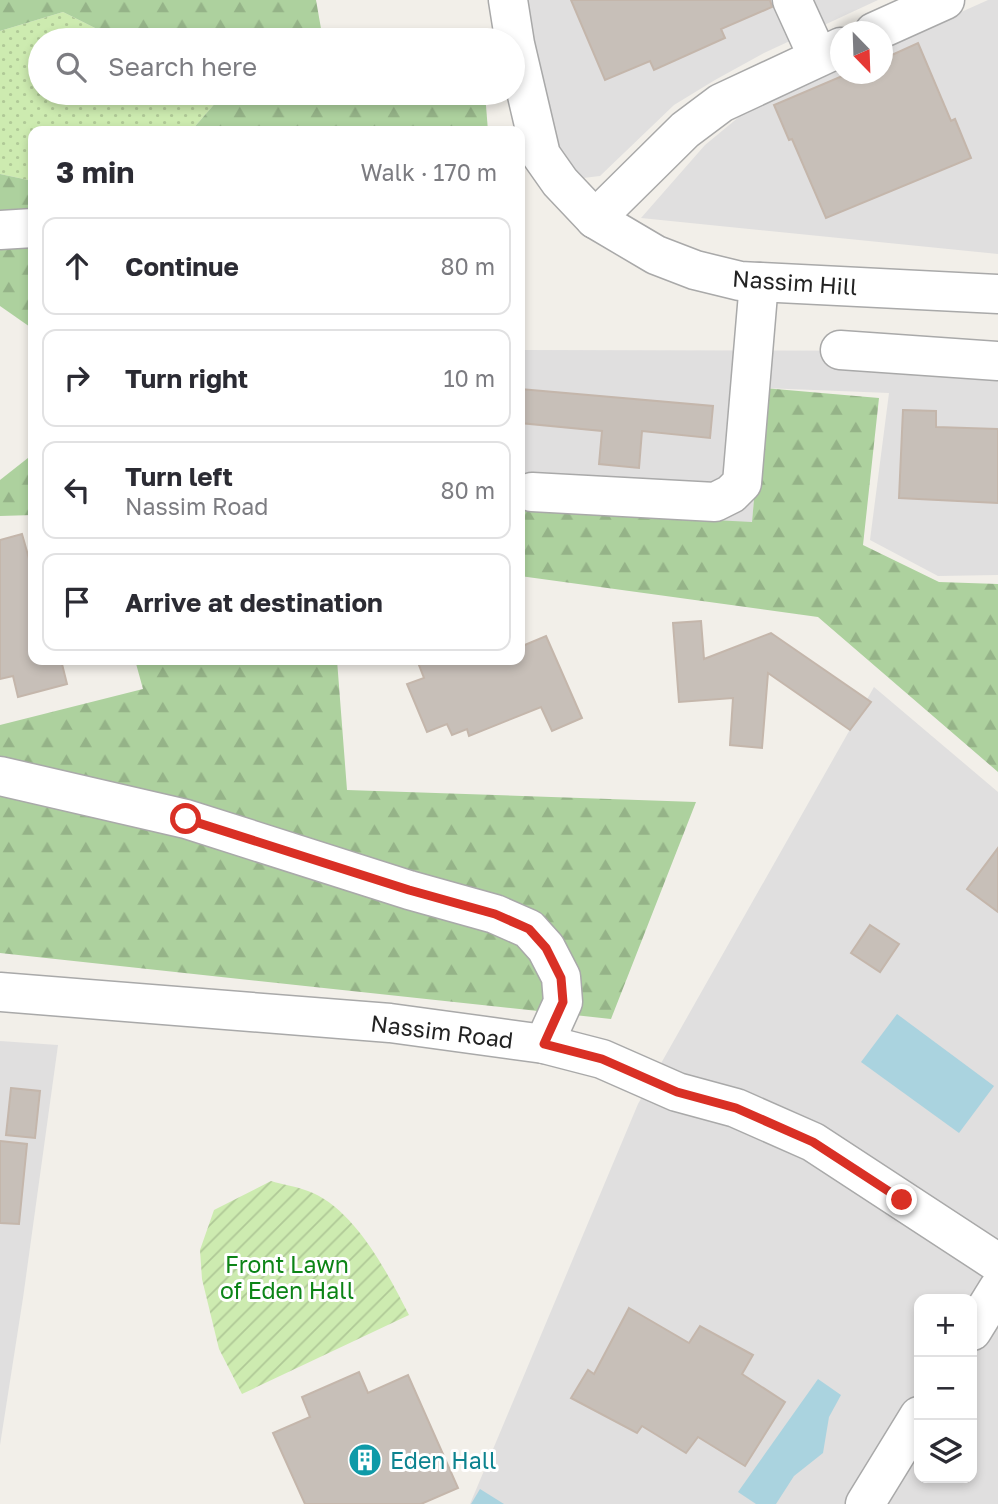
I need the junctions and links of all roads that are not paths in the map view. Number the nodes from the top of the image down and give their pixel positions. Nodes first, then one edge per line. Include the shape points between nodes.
1 (509, 0) edge
2 (792, 0) edge
3 (945, 0) edge
4 (887, 17) edge
5 (513, 28) edge
6 (829, 52) edge
7 (523, 105) edge
8 (531, 162) edge
9 (595, 219) junction
10 (28, 228) edge
11 (0, 230) edge
12 (759, 282) junction
13 (998, 294) edge
14 (840, 351) dead end
15 (998, 361) edge
16 (532, 492) dead end
17 (0, 776) edge
18 (0, 992) edge
19 (544, 1044) junction
20 (998, 1263) edge
21 (998, 1289) edge
22 (977, 1323) edge
23 (917, 1420) edge
24 (865, 1504) edge

1 - 5 street, Nassim Hill
2 - 6 street
3 - 4 street
6 - 9 street via 722,103 676,138
7 - 8 street, Nassim Hill
8 - 9 street, Nassim Hill via 560,182
9 - 12 street, Nassim Hill via 656,255 695,270
10 - 11 street
12 - 13 street, Nassim Hill
12 - 16 street via 742,484 715,502
14 - 15 street
17 - 19 street via 186,819 495,914 529,929 546,948 561,978 563,1002
18 - 19 street, Nassim Road via 390,1023
19 - 20 street, Nassim Road via 602,1059 813,1142
21 - 22 street
23 - 24 street

